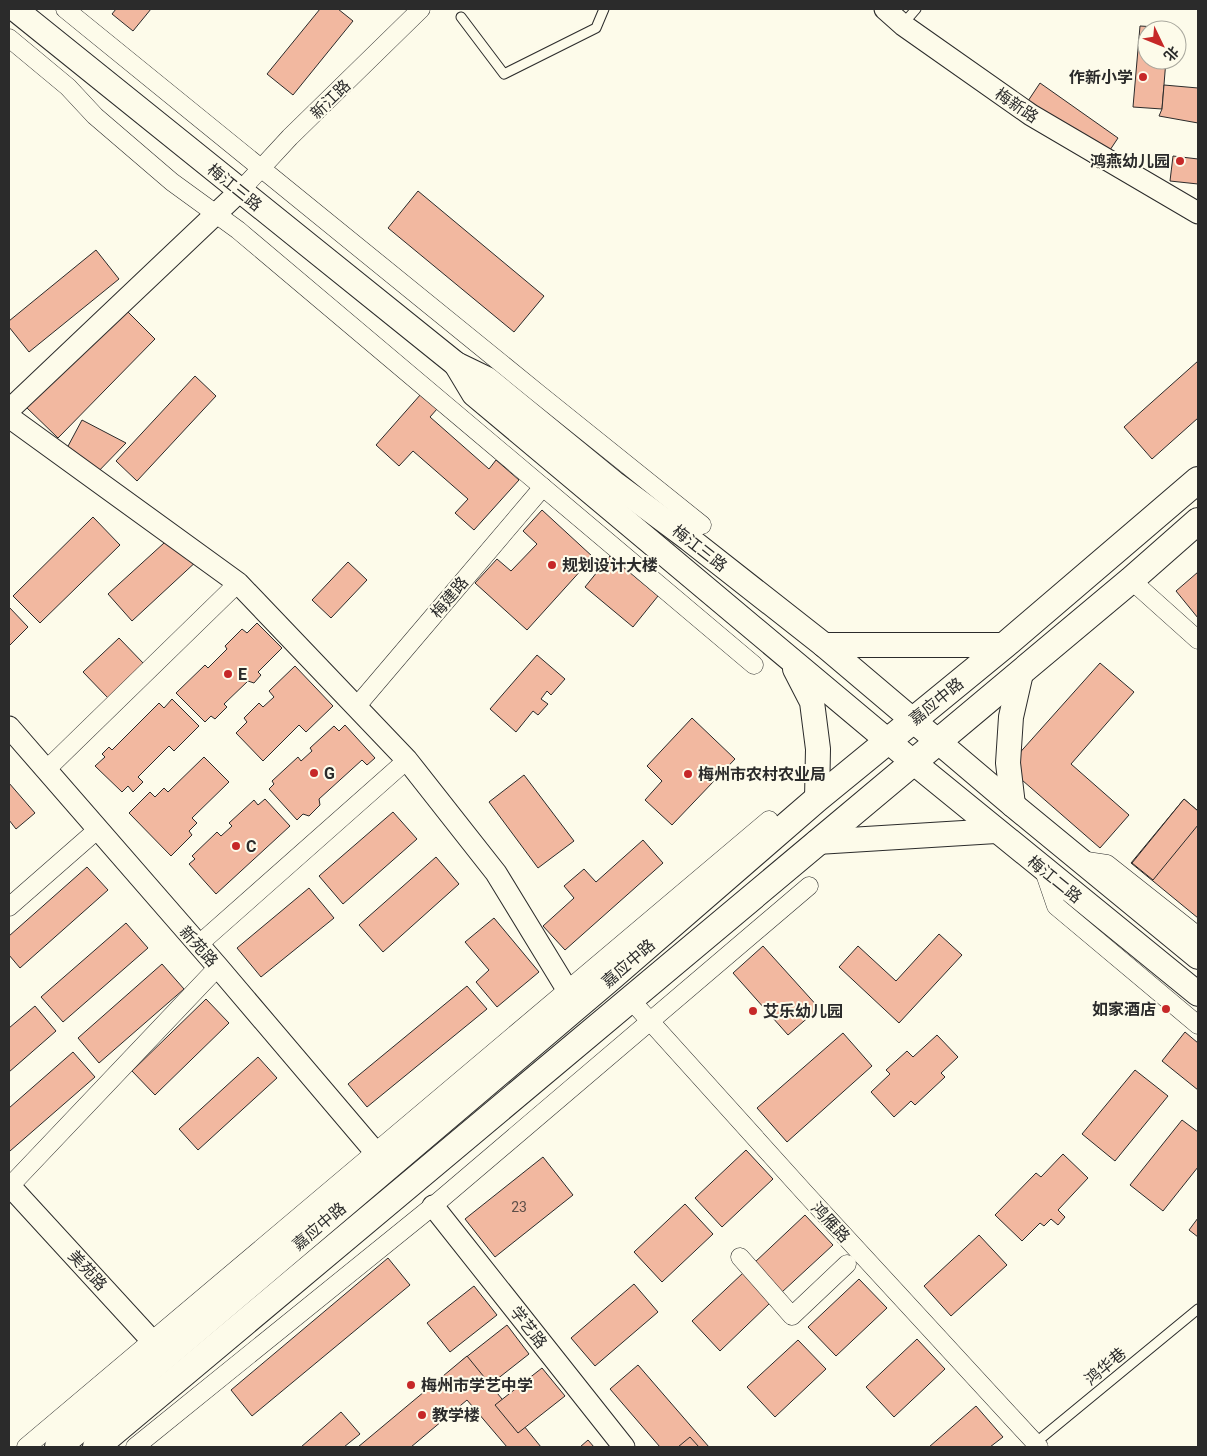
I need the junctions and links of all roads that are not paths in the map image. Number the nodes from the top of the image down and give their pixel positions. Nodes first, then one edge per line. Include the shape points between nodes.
1 (15, 9) edge
2 (65, 9) edge
3 (421, 9) edge
4 (604, 9) edge
5 (885, 9) edge
6 (461, 17) dead end
7 (909, 17) edge
8 (9, 38) edge
9 (240, 191) junction
10 (1198, 213) edge
11 (456, 364) junction
12 (9, 410) edge
13 (9, 417) edge
14 (1198, 480) edge
15 (542, 487) junction
16 (1198, 521) edge
17 (702, 525) dead end
18 (1131, 580) junction
19 (238, 582) junction
20 (1198, 640) edge
21 (824, 645) junction
22 (1005, 645) junction
23 (789, 658) junction
24 (754, 666) dead end
25 (1021, 673) junction
26 (356, 707) junction
27 (913, 720) junction
28 (9, 727) edge
29 (888, 741) junction
30 (938, 742) junction
31 (407, 760) junction
32 (913, 762) junction
33 (46, 770) junction
34 (817, 799) junction
35 (1013, 805) junction
36 (769, 820) dead end
37 (97, 830) junction
38 (996, 831) junction
39 (817, 842) junction
40 (1080, 860) junction
41 (1043, 868) junction
42 (808, 886) dead end
43 (9, 907) edge
44 (1198, 936) edge
45 (198, 946) junction
46 (1198, 957) edge
47 (218, 967) junction
48 (565, 986) dead end
49 (1198, 994) edge
50 (630, 999) junction
51 (650, 1021) junction
52 (1198, 1024) edge
53 (382, 1160) junction
54 (9, 1186) edge
55 (433, 1206) junction
56 (740, 1257) dead end
57 (847, 1264) dead end
58 (1198, 1309) edge
59 (159, 1348) junction
60 (1035, 1446) edge
61 (26, 1447) edge
62 (58, 1447) edge
63 (96, 1447) edge
64 (135, 1447) edge
65 (624, 1447) edge

1 - 9 main road, 梅江三路
2 - 17 street
3 - 9 street, 新江路 via 290,137
4 - 6 lane via 596,28 504,74
5 - 7 street, 梅新路
7 - 10 street, 梅新路 via 1031,115
8 - 15 street via 68,86 95,116 172,182 238,230
9 - 11 main road, 梅江三路
9 - 12 street
11 - 21 main road, 梅江三路 via 487,379 614,483
11 - 23 main road, 梅江三路 via 474,394
13 - 19 street
14 - 22 main road, 嘉应中路
15 - 24 street
15 - 26 street, 梅建路
16 - 18 main road, 嘉应中路
18 - 20 street
18 - 25 main road, 嘉应中路
19 - 26 street
19 - 33 street
21 - 22 main road
21 - 27 main road, 梅江三路
22 - 27 main road, 嘉应中路
23 - 29 main road, 梅江三路
23 - 34 main road via 812,702 818,749
25 - 30 main road, 嘉应中路
25 - 35 main road via 1011,717 1008,763
26 - 31 street
27 - 29 main road, 嘉应中路
27 - 30 main road, 梅江三路
28 - 33 street, 新苑路
29 - 32 main road, 梅江三路
29 - 34 main road, 嘉应中路
30 - 32 main road, 嘉应中路
30 - 35 main road, 梅江二路
31 - 45 street
31 - 48 street via 496,873
32 - 38 main road, 梅江二路
32 - 39 main road, 嘉应中路
33 - 37 street, 新苑路
34 - 53 main road, 嘉应中路 via 608,980
35 - 40 main road, 梅江二路
36 - 53 street
37 - 43 street
37 - 45 street, 新苑路
38 - 39 main road
38 - 41 main road, 梅江二路
39 - 50 main road, 嘉应中路
40 - 44 street via 1107,864
40 - 46 main road, 梅江二路
41 - 49 main road, 梅江二路
41 - 52 street via 1056,906
42 - 51 street
45 - 47 street, 新苑路
47 - 53 street, 新苑路
47 - 54 street
50 - 51 street, 鸿雁路
50 - 63 main road, 嘉应中路
51 - 55 street
51 - 60 street, 鸿雁路
53 - 59 main road, 嘉应中路
54 - 59 street, 美苑路
55 - 64 street
55 - 65 street, 学艺路
56 - 57 street via 792,1316
58 - 60 lane, 鸿华巷
59 - 61 street
59 - 62 main road, 嘉应中路

